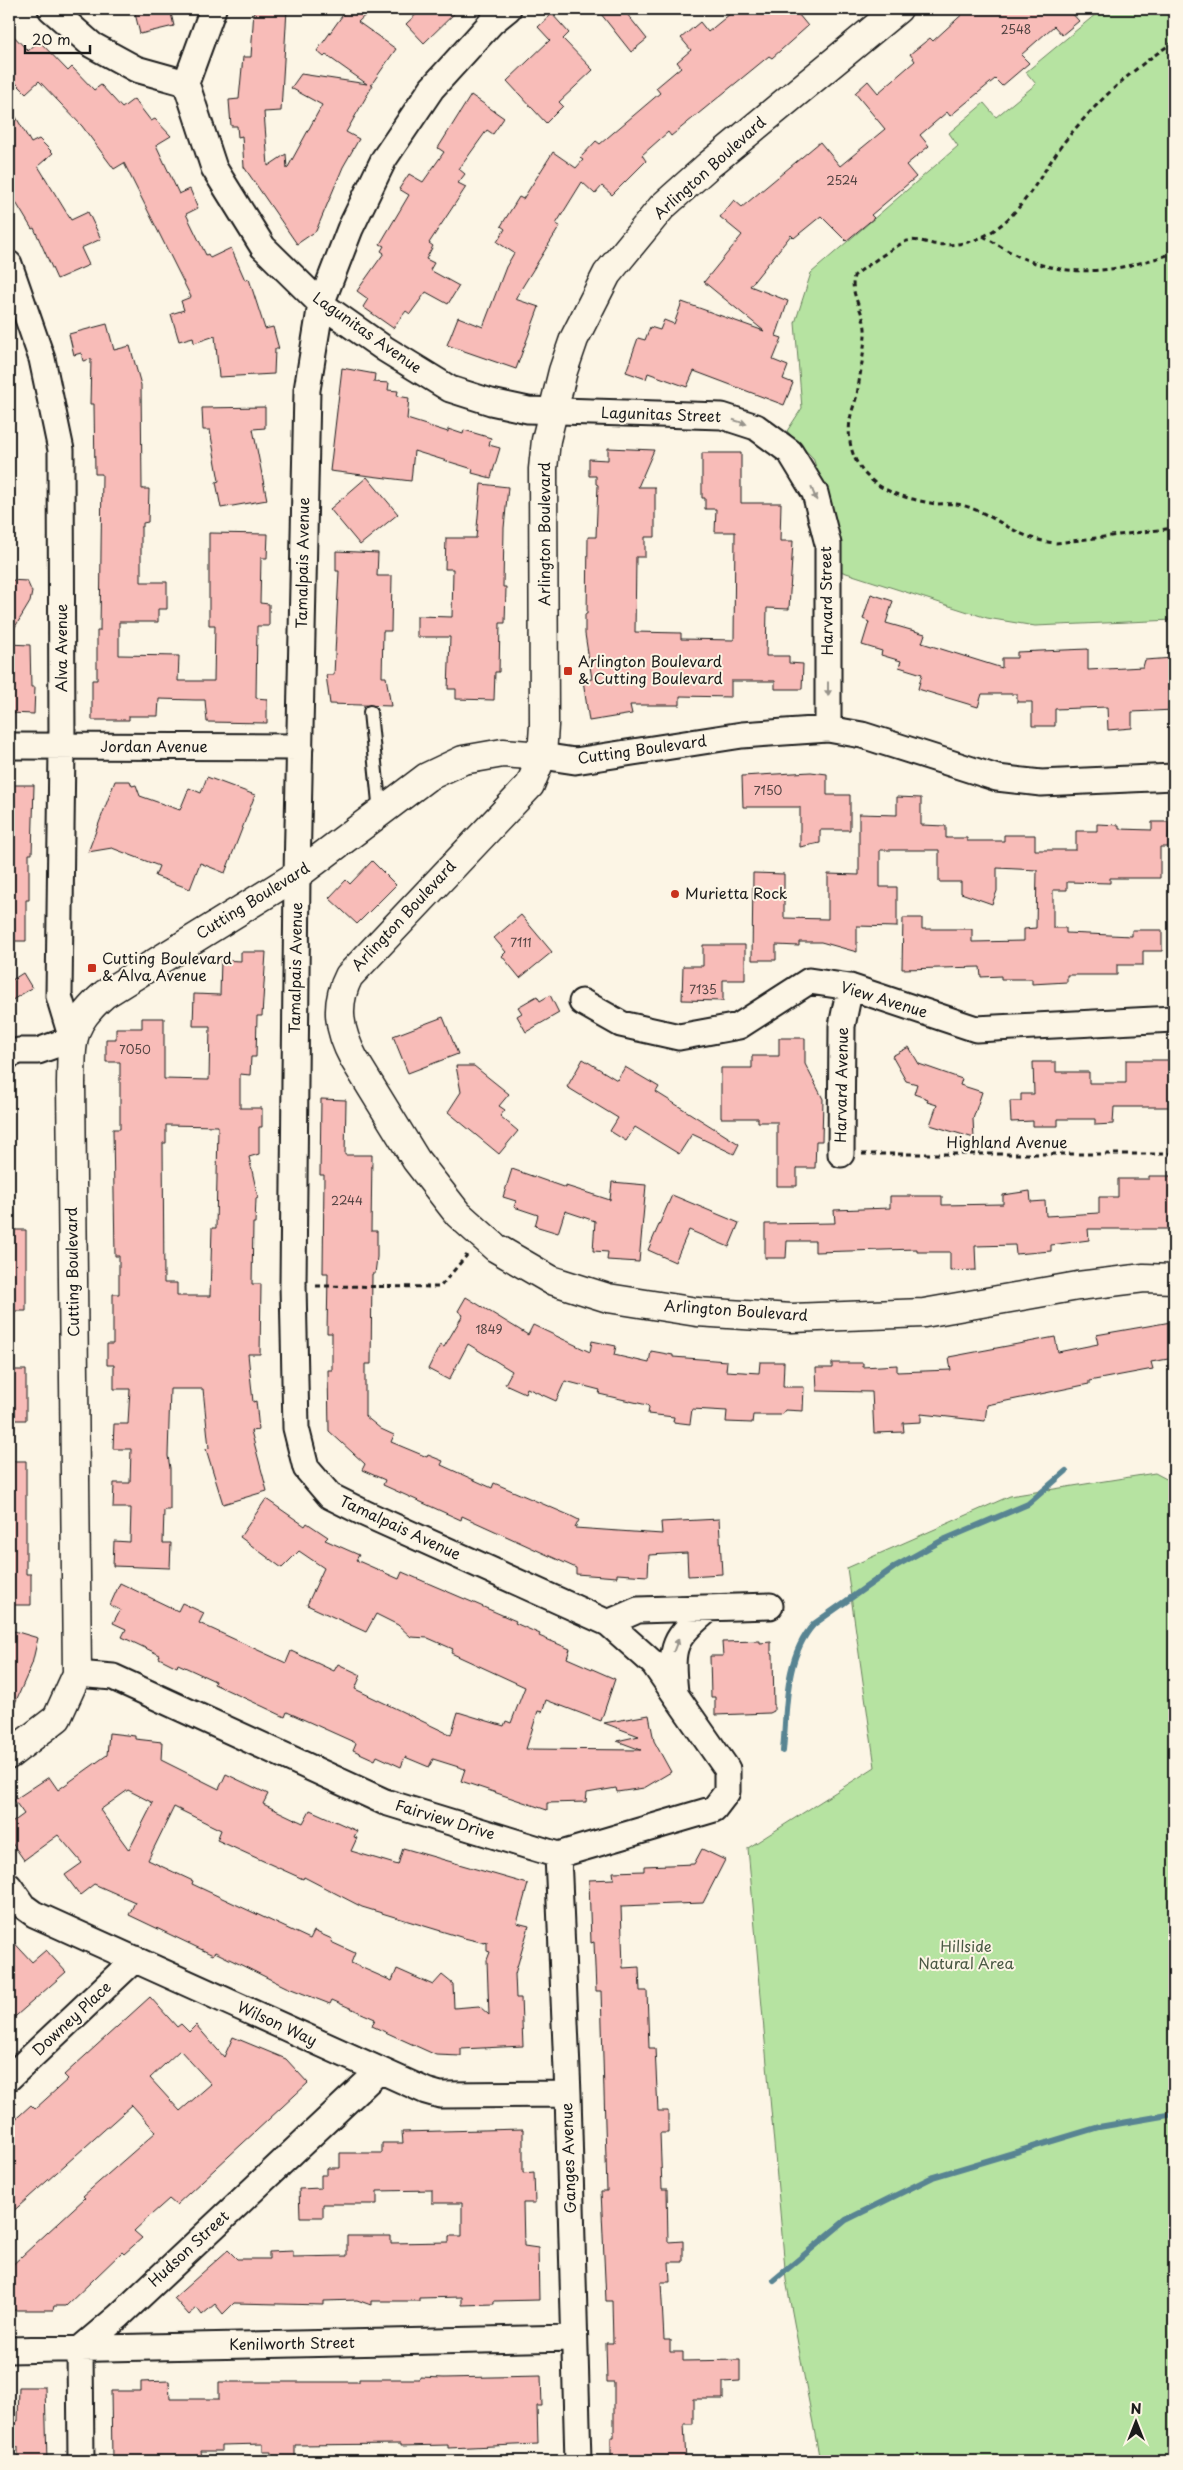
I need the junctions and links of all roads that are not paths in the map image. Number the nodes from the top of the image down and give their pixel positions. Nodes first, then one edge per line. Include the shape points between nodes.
1 (51, 9) edge
2 (213, 9) edge
3 (508, 9) edge
4 (898, 9) edge
5 (186, 84) junction
6 (9, 264) edge
7 (321, 304) junction
8 (553, 411) junction
9 (790, 452) joint
10 (370, 712) dead end
11 (828, 728) junction
12 (9, 746) edge
13 (62, 747) junction
14 (300, 747) junction
15 (542, 756) junction
16 (1174, 777) edge
17 (380, 813) junction
18 (297, 875) junction
19 (850, 987) junction
20 (582, 1002) dead end
21 (1174, 1019) edge
22 (72, 1039) junction
23 (9, 1055) edge
24 (841, 1154) road end
25 (1174, 1278) edge
26 (770, 1606) dead end
27 (710, 1608) junction
28 (608, 1623) junction
29 (77, 1674) junction
30 (680, 1700) junction
31 (9, 1755) edge
32 (558, 1855) junction
33 (9, 1886) edge
34 (135, 1959) junction
35 (379, 2071) junction
36 (9, 2078) edge
37 (568, 2094) junction
38 (574, 2338) junction
39 (80, 2349) junction
40 (9, 2350) edge
41 (81, 2461) edge
42 (578, 2461) edge

1 - 5 street via 92,45 136,70
2 - 5 street
3 - 7 street, Tamalpais Avenue via 492,22 432,88 384,159 350,230
4 - 8 main road, Arlington Boulevard via 662,207 607,274 574,338
5 - 7 street, Lagunitas Avenue via 214,168 264,247
6 - 13 street, Alva Avenue via 42,359 61,450
7 - 8 street, Lagunitas Avenue via 384,349 450,389 528,410
7 - 14 street, Tamalpais Avenue via 307,390
8 -> 9 street, Lagunitas Street via 722,416 756,427
8 - 15 main road, Arlington Boulevard via 543,469 545,671
9 -> 11 street, Harvard Street via 815,493 828,544
10 - 17 lane
11 - 15 street, Cutting Boulevard via 742,735 576,761
11 - 16 street, Cutting Boulevard via 862,735 997,778 1041,783
12 - 13 street, Jordan Avenue
13 - 14 street, Jordan Avenue
13 - 22 street, Alva Avenue via 59,996
14 - 18 street, Tamalpais Avenue
15 - 17 main road, Cutting Boulevard via 503,753 463,760 427,777
15 - 25 main road, Arlington Boulevard via 530,785 353,970 341,991 339,1010 345,1043 416,1160 458,1214 482,1237 551,1280 608,1298 696,1312 782,1317 924,1313 1078,1286
17 - 18 main road, Cutting Boulevard
18 - 22 main road, Cutting Boulevard via 105,994 86,1010
18 - 28 street, Tamalpais Avenue via 293,1285 296,1428 306,1468 330,1496 364,1514
19 - 20 street, View Avenue via 809,981 739,1026 679,1037 621,1024
19 - 21 street, View Avenue via 976,1030
19 - 24 street, Harvard Avenue via 842,1026
22 - 23 street via 38,1051 19,1051
22 - 29 main road, Cutting Boulevard
26 - 27 street
27 - 28 street via 638,1610
30 -> 27 street via 672,1663 675,1643 687,1627
28 - 30 street, Tamalpais Avenue via 654,1664
29 - 31 main road, Cutting Boulevard via 57,1718
29 - 32 street, Fairview Drive via 113,1677 385,1802
30 - 32 street via 727,1769 727,1792 714,1809
32 - 37 street, Ganges Avenue
33 - 34 street, Wilson Way via 23,1906 34,1914
34 - 35 street, Wilson Way
34 - 36 street, Downey Place
35 - 37 street, Wilson Way via 440,2095
35 - 39 street, Hudson Street
37 - 38 street, Ganges Avenue
38 - 39 street, Kenilworth Street
38 - 42 street, Ganges Avenue
39 - 40 street, Kenilworth Street
39 - 41 street

